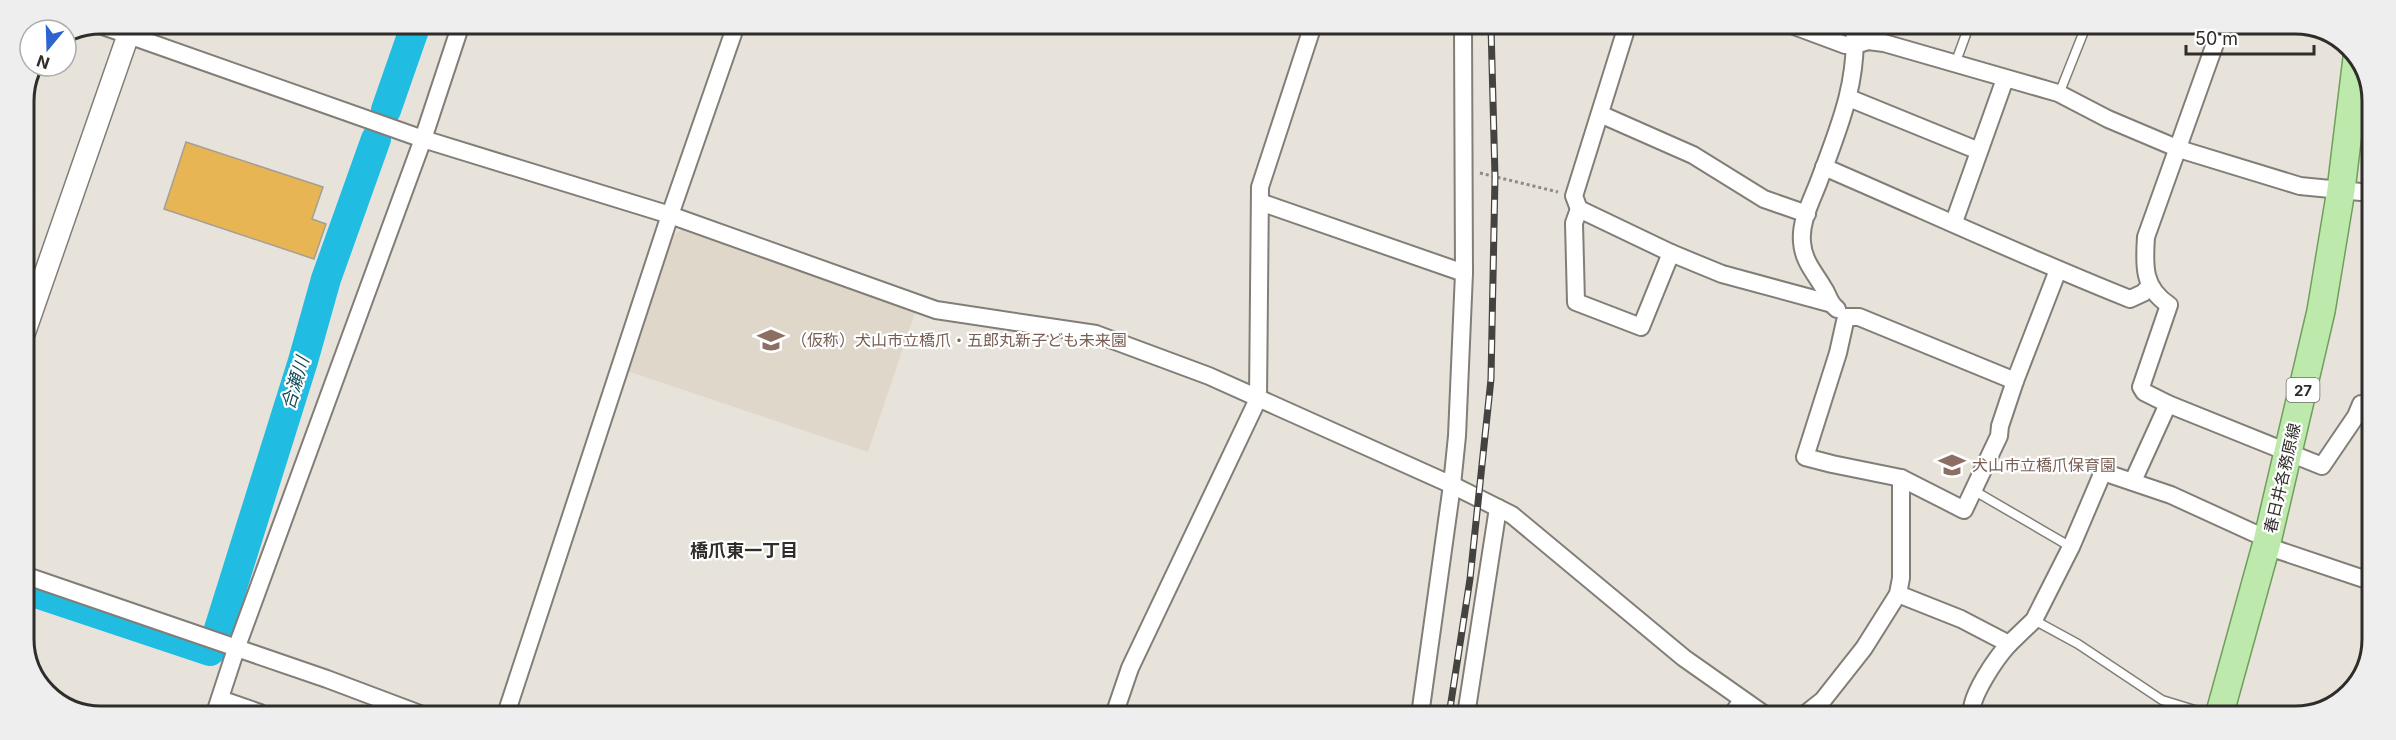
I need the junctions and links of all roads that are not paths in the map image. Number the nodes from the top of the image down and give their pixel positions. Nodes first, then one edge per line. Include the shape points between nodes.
1 (128, 34) edge
2 (143, 34) edge
3 (458, 34) edge
4 (733, 34) edge
5 (1310, 34) edge
6 (1463, 34) edge
7 (1625, 34) edge
8 (1815, 34) edge
9 (1855, 34) edge
10 (1966, 34) edge
11 (2083, 34) edge
12 (2220, 34) edge
13 (1856, 45) junction
14 (1954, 64) junction
15 (2355, 74) edge
16 (2005, 79) junction
17 (2059, 94) junction
18 (1848, 98) junction
19 (1600, 114) junction
20 (423, 140) junction
21 (2179, 149) junction
22 (1979, 151) junction
23 (1824, 167) junction
24 (2341, 190) junction
25 (2361, 192) edge
26 (1260, 202) junction
27 (1577, 202) junction
28 (1807, 214) junction
29 (670, 215) junction
30 (1954, 222) junction
31 (1671, 253) junction
32 (2058, 270) junction
33 (1464, 273) junction
34 (2149, 287) junction
35 (1829, 303) junction
36 (34, 304) edge
37 (1846, 317) junction
38 (2015, 381) junction
39 (1258, 399) junction
40 (2168, 404) junction
41 (2362, 404) edge
42 (2288, 453) junction
43 (1900, 478) junction
44 (2133, 481) junction
45 (1452, 485) junction
46 (1973, 490) junction
47 (1498, 508) junction
48 (2267, 541) junction
49 (2071, 548) junction
50 (2362, 578) edge
51 (35, 579) edge
52 (1898, 594) junction
53 (2034, 620) junction
54 (2009, 644) junction
55 (236, 649) junction
56 (1742, 700) junction
57 (217, 706) edge
58 (399, 706) edge
59 (510, 706) edge
60 (1117, 706) edge
61 (1421, 706) edge
62 (1467, 706) edge
63 (1738, 706) edge
64 (1751, 706) edge
65 (1815, 706) edge
66 (1973, 706) edge
67 (2183, 706) edge
68 (2220, 706) edge

1 - 36 street
2 - 20 street
3 - 20 street
4 - 29 street
5 - 26 street via 1264,171
6 - 33 street
7 - 19 street
8 - 13 street
9 - 13 street
10 - 14 lane
11 - 17 lane
12 - 21 street
13 - 14 street via 1868,41 1884,43
13 - 18 street
14 - 16 street
15 - 24 main road, 春日井各務原線 / 27
16 - 17 street
16 - 22 street
17 - 21 street
18 - 22 street
18 - 23 street
19 - 27 street
19 - 28 street via 1693,155 1764,199
20 - 29 street
20 - 55 street
21 - 24 street via 2300,186
21 - 34 street via 2146,237
22 - 30 street
23 - 28 street
23 - 30 street
24 - 25 street
24 - 42 main road, 春日井各務原線 / 27 via 2321,311
26 - 33 street
26 - 39 street
27 - 31 street
27 - 31 street via 1576,302 1641,327
28 - 35 street via 1802,230 1803,251
29 - 39 street via 936,310 1096,334 1209,376
29 - 59 street
30 - 32 street
31 - 35 street via 1722,274
32 - 34 street via 2130,299
32 - 38 street
33 - 45 street
34 - 40 street via 2169,305 2141,387
35 - 37 street
37 - 38 street via 1859,317
37 - 43 street via 1805,457
38 - 46 street via 1999,436
39 - 45 street
39 - 60 street via 1130,668
40 - 42 street
40 - 44 street
41 - 42 street via 2322,466
42 - 48 main road, 春日井各務原線 / 27
43 - 46 street via 1964,510
43 - 52 street
44 - 48 street
44 - 49 street via 2103,472
45 - 47 street
45 - 61 street
46 - 49 lane
47 - 56 street via 1512,515 1684,658
47 - 62 street
48 - 50 street
48 - 68 main road, 春日井各務原線 / 27
49 - 53 street
51 - 55 street
52 - 54 street via 1961,619
52 - 65 street via 1864,648
53 - 54 street
53 - 67 lane via 2162,700
54 - 66 street via 1985,679
55 - 57 street
55 - 58 street
56 - 63 street
56 - 64 street

